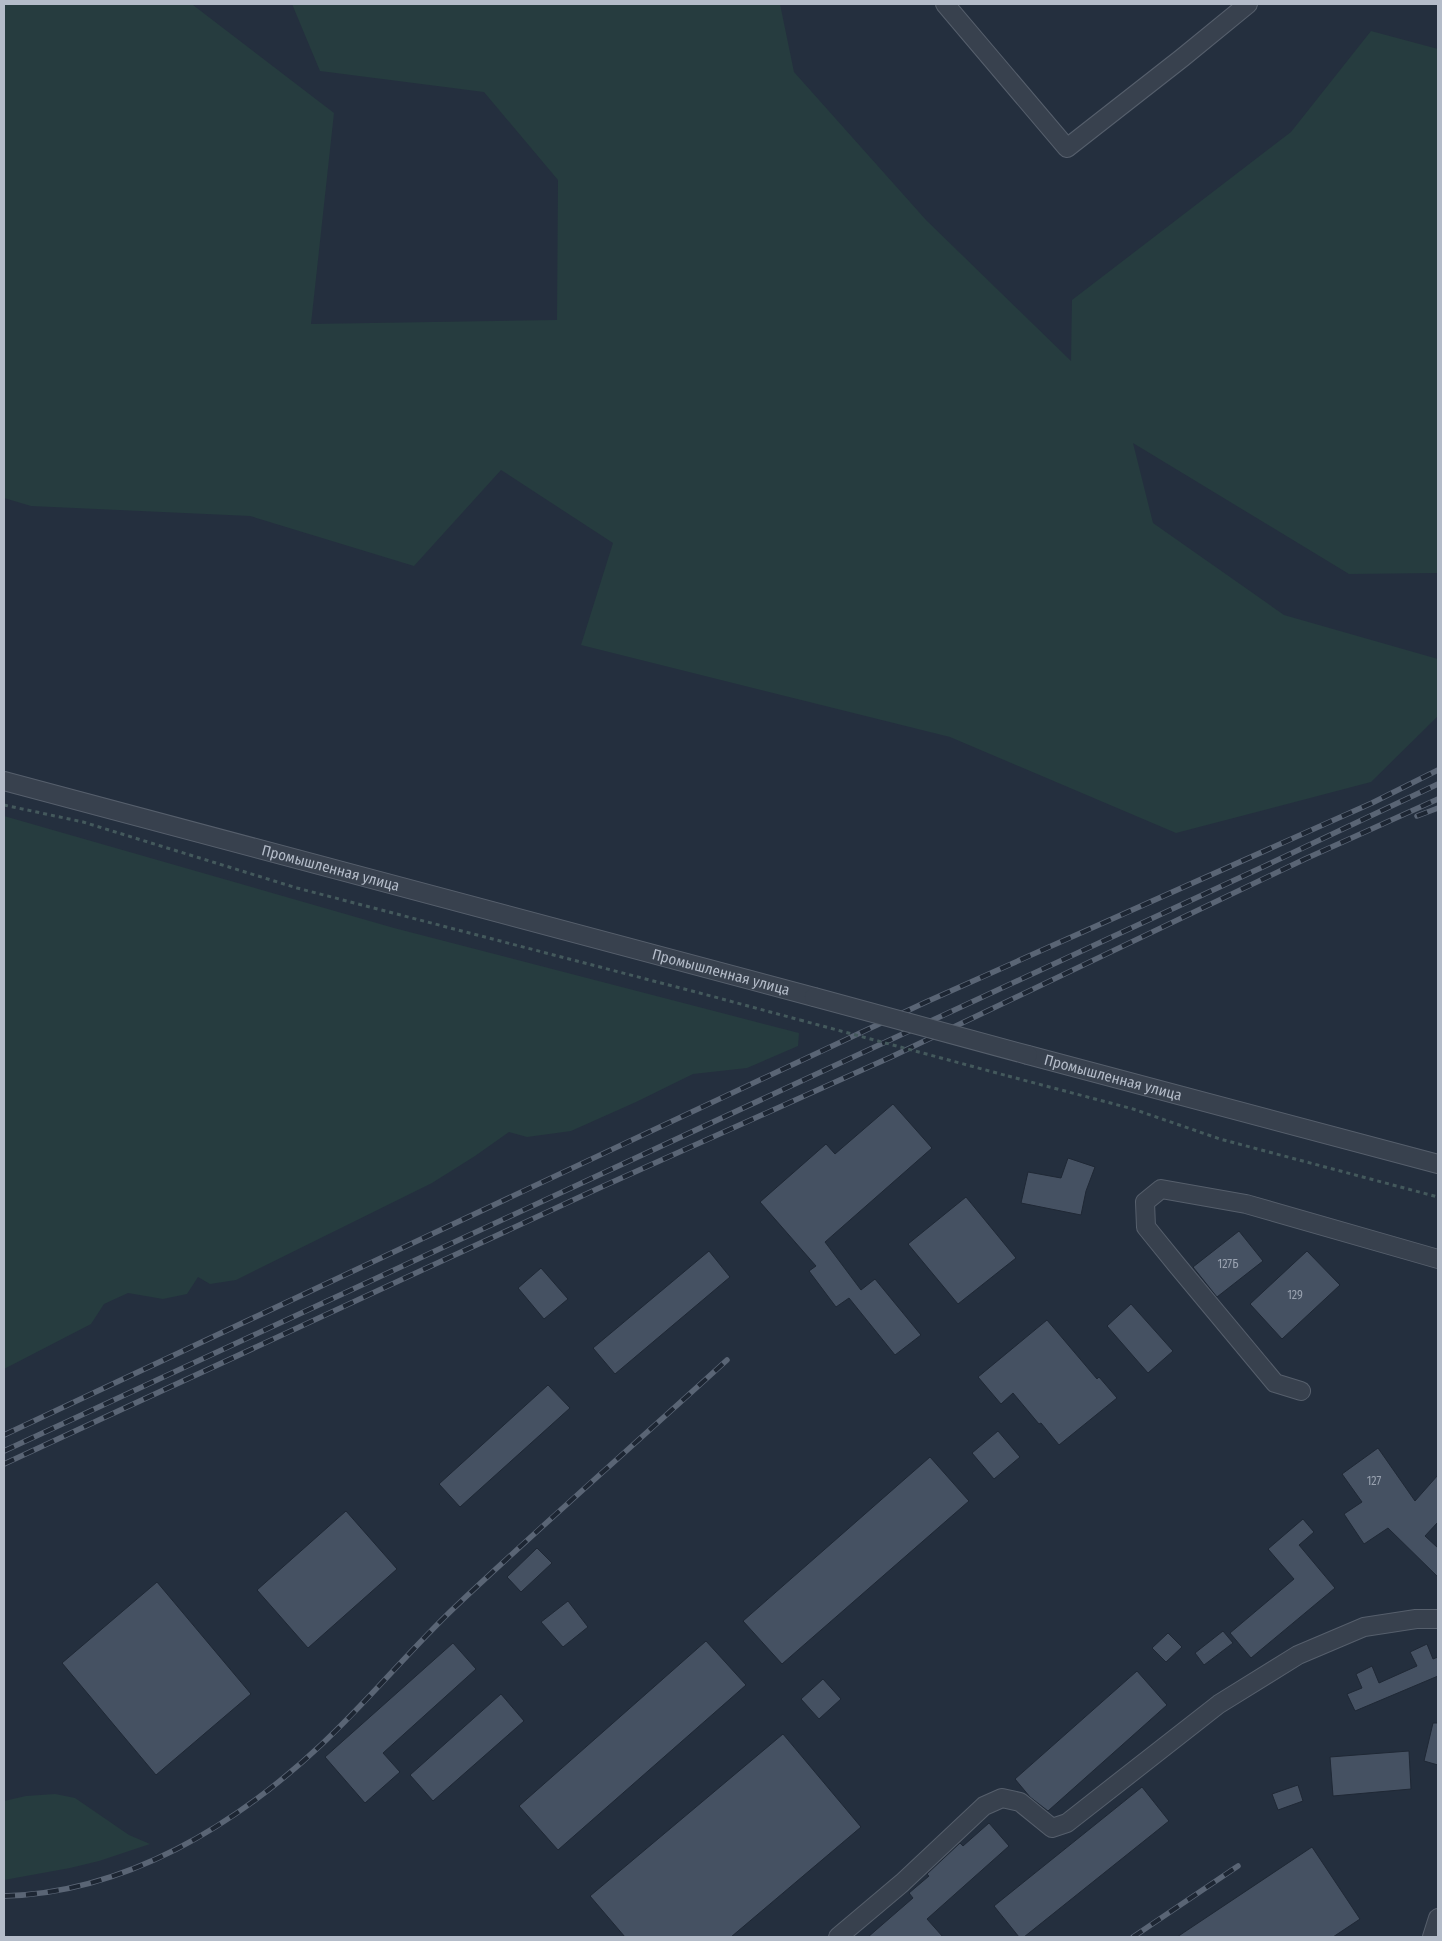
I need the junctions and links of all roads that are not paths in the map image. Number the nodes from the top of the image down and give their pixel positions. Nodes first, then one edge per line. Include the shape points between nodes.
1 (945, 4) edge
2 (1248, 4) edge
3 (4, 781) edge
4 (1438, 1164) edge
5 (1438, 1259) edge
6 (1301, 1391) dead end
7 (1438, 1619) edge
8 (1438, 1918) edge
9 (838, 1937) edge
10 (1432, 1937) edge

1 - 2 street via 1067,148
3 - 4 street, Промышленная улица, bridge
5 - 6 street via 1246,1204 1161,1189 1145,1202 1146,1227 1176,1264 1275,1383
7 - 9 street via 1364,1626 1298,1655 1218,1704 1068,1823 1052,1828 1020,1802 1002,1798 984,1806 902,1883
8 - 10 street

